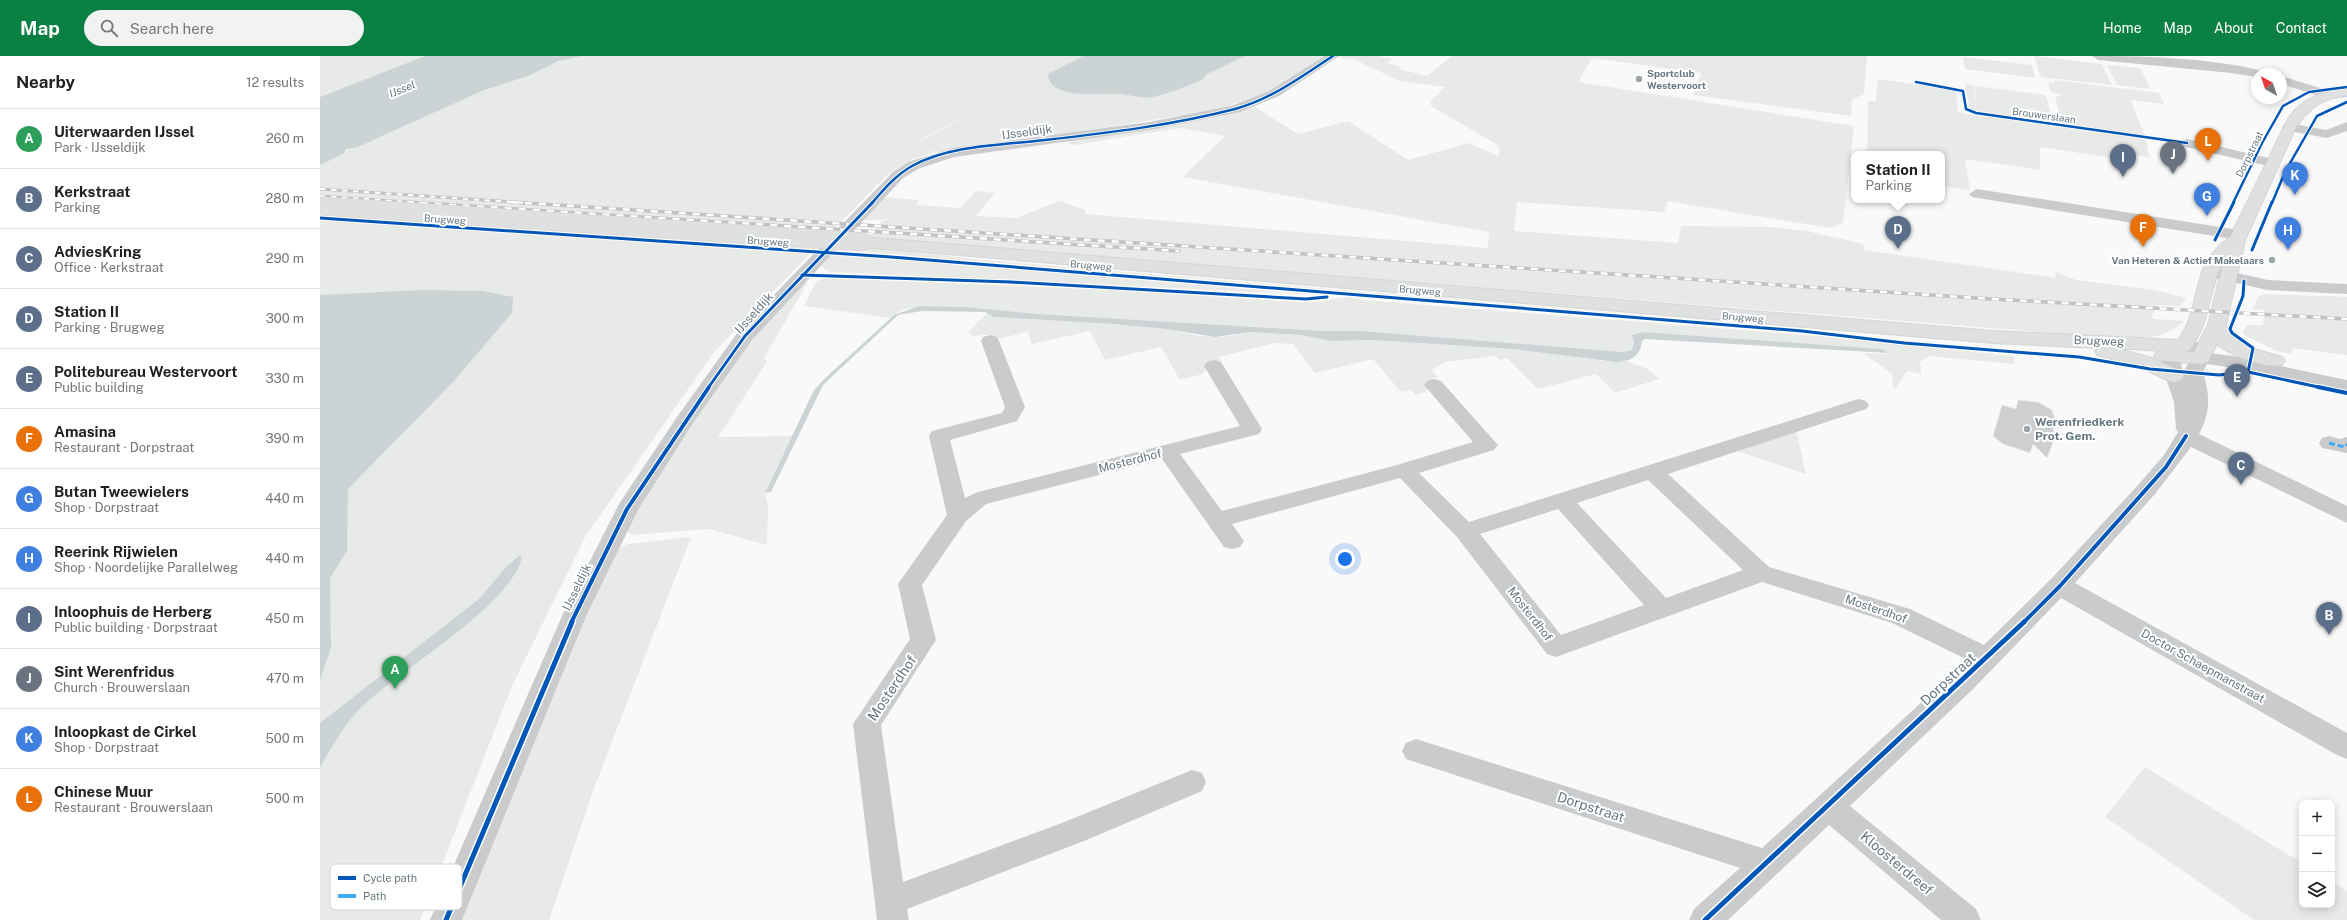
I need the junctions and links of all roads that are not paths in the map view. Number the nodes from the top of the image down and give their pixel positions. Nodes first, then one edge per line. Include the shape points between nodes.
1 (1334, 56) edge
2 (2098, 56) edge
3 (2251, 73) edge
4 (2287, 82) edge
5 (2347, 92) edge
6 (2328, 95) junction
7 (2347, 126) edge
8 (2289, 127) junction
9 (2186, 143) dead end
10 (2272, 163) junction
11 (1978, 194) dead end
12 (320, 206) edge
13 (2238, 237) junction
14 (2210, 272) junction
15 (2229, 277) junction
16 (2347, 289) edge
17 (2198, 317) junction
18 (2217, 325) junction
19 (1994, 337) junction
20 (990, 341) dead end
21 (2128, 342) junction
22 (2104, 351) junction
23 (2179, 351) junction
24 (2203, 353) junction
25 (2275, 361) junction
26 (1214, 366) dead end
27 (2174, 376) junction
28 (2347, 379) edge
29 (1434, 385) dead end
30 (2347, 386) edge
31 (1859, 405) dead end
32 (2186, 436) junction
33 (1167, 451) junction
34 (1404, 470) junction
35 (1652, 471) junction
36 (1562, 500) junction
37 (2347, 515) edge
38 (958, 516) junction
39 (1217, 520) junction
40 (1465, 531) junction
41 (1232, 541) dead end
42 (1761, 573) junction
43 (2060, 586) junction
44 (1661, 608) junction
45 (1987, 658) junction
46 (2347, 747) edge
47 (1416, 751) dead end
48 (1192, 782) dead end
49 (1828, 806) junction
50 (1766, 864) junction
51 (462, 882) edge
52 (450, 910) edge
53 (892, 910) edge
54 (446, 920) edge
55 (1705, 920) edge
56 (1965, 920) edge

1 - 51 street, IJsseldijk via 1274,95 1236,109 942,155 916,163 898,175 745,336 684,421 627,509 574,616
2 - 3 street
4 - 6 street
5 - 6 main road, Dorpstraat
6 - 8 main road, Dorpstraat via 2302,108
7 - 8 street via 2327,134
8 - 10 main road, Dorpstraat
9 - 10 street
10 - 13 main road, Dorpstraat
11 - 13 street
12 - 19 main road, Brugweg, bridge via 864,242
13 - 14 main road, Dorpstraat via 2215,260
13 - 15 main road, Dorpstraat
14 - 15 street
14 - 17 main road, Dorpstraat
15 - 16 street via 2268,286
15 - 18 main road, Dorpstraat
17 - 21 main road via 2182,330 2169,336
17 - 23 main road, Dorpstraat via 2196,329
18 - 24 main road, Dorpstraat
18 - 25 main road via 2219,333 2232,345
19 - 21 main road, Brugweg
19 - 22 main road, Brugweg
20 - 38 street via 1015,407 1010,417 939,436
21 - 23 main road, Brugweg
22 - 23 main road, Brugweg
22 - 27 main road via 2145,362
23 - 24 main road
23 - 27 street via 2171,364
24 - 25 street
24 - 30 street via 2233,362
24 - 32 street, Dorpstraat via 2193,372 2200,406
25 - 28 street
26 - 33 street, Mosterdhof via 1252,429
27 - 32 street via 2184,402
29 - 34 street via 1488,445
31 - 35 street
32 - 37 street
32 - 43 street, Dorpstraat via 2166,467
33 - 38 street, Mosterdhof via 978,499
33 - 39 street, Mosterdhof
34 - 39 street
34 - 40 street, Mosterdhof
35 - 36 street
35 - 42 street, Mosterdhof
36 - 40 street
36 - 44 street
38 - 53 street, Mosterdhof via 910,584 923,640 867,724
39 - 41 street, Mosterdhof
40 - 44 street, Mosterdhof via 1556,647
42 - 44 street, Mosterdhof
42 - 45 street, Mosterdhof via 1901,616
43 - 45 street, Dorpstraat
43 - 46 street, Doctor Schaepmanstraat
45 - 49 street, Dorpstraat
47 - 50 street, Dorpstraat
48 - 53 street, Mosterdhof
49 - 50 street, Dorpstraat
49 - 56 street, Kloosterdreef
50 - 55 street, Dorpstraat
52 - 54 street, IJsseldijk

